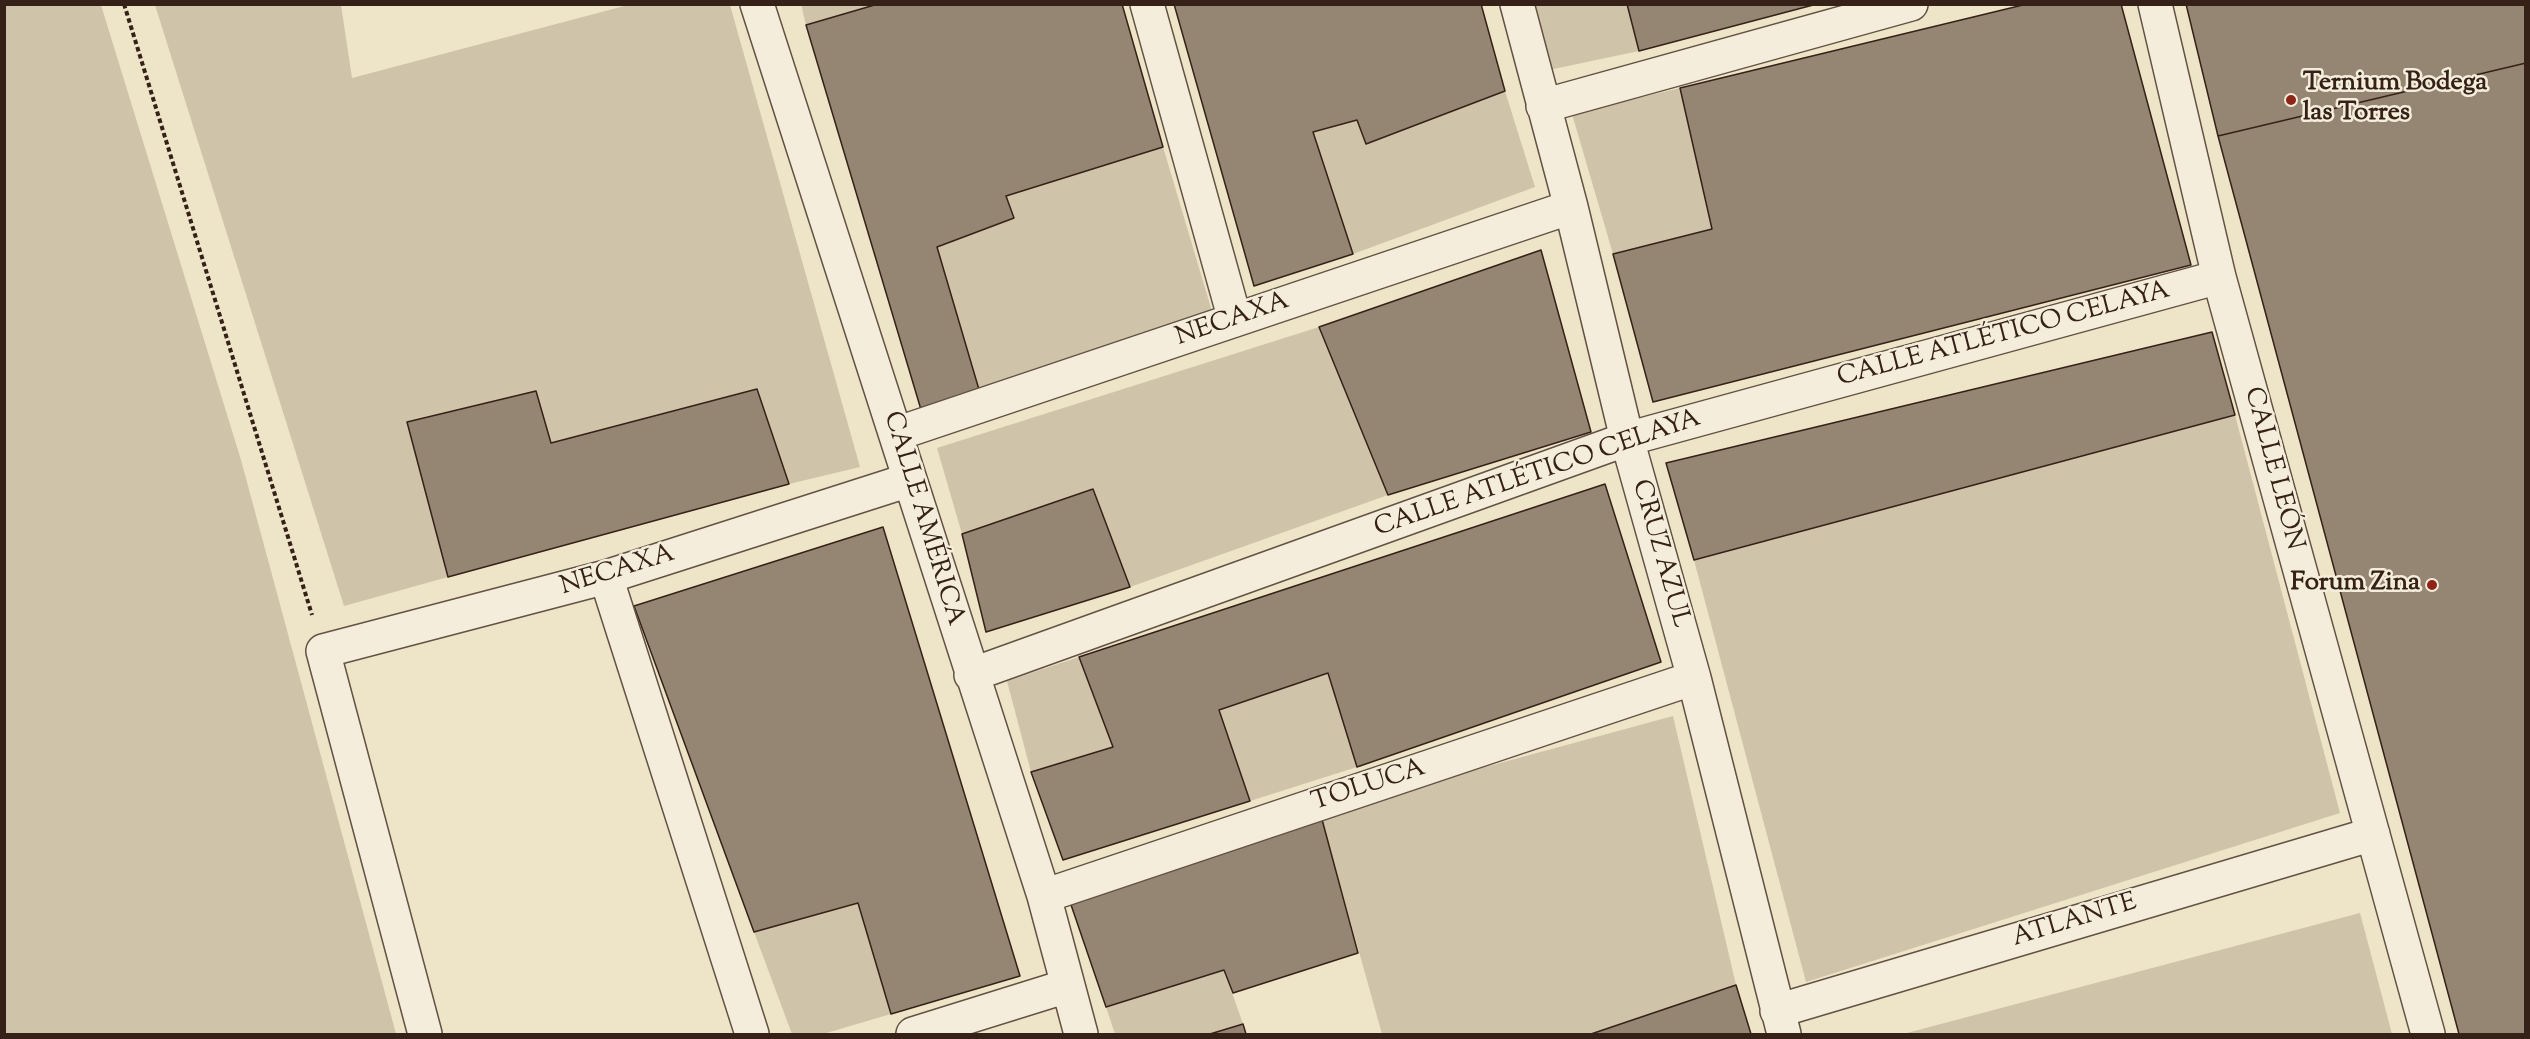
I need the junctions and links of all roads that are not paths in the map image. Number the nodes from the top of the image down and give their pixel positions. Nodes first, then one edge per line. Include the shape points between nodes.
1 (756, 4) edge
2 (1147, 4) edge
3 (1517, 4) edge
4 (1911, 4) edge
5 (2155, 4) edge
6 (1543, 106) junction
7 (1571, 207) junction
8 (2219, 277) junction
9 (1235, 320) junction
10 (896, 434) junction
11 (1627, 439) junction
12 (909, 480) junction
13 (606, 577) junction
14 (971, 675) junction
15 (1694, 678) junction
16 (2373, 834) junction
17 (1044, 896) junction
18 (1067, 986) junction
19 (1780, 1023) edge
20 (425, 1035) edge
21 (752, 1035) edge
22 (913, 1035) edge
23 (1081, 1035) edge
24 (2428, 1035) edge

1 - 10 street, CALLE AMÉRICA
2 - 9 street
3 - 6 street, CRUZ AZUL
4 - 6 street
5 - 8 street, CALLE LEÓN
6 - 7 street, CRUZ AZUL
7 - 9 street, NECAXA
7 - 11 street, CRUZ AZUL
8 - 11 street, CALLE ATLÉTICO CELAYA
8 - 16 street, CALLE LEÓN
9 - 10 street, NECAXA
10 - 12 street, CALLE AMÉRICA
11 - 14 street, CALLE ATLÉTICO CELAYA
11 - 15 street, CRUZ AZUL
12 - 13 street, NECAXA
12 - 14 street, CALLE AMÉRICA
13 - 20 street, NECAXA via 323,651
13 - 21 street
14 - 17 street, CALLE AMÉRICA
15 - 17 street, TOLUCA
15 - 19 street, CRUZ AZUL
16 - 19 street, ATLANTE
16 - 24 street, CALLE LEÓN
17 - 18 street, CALLE AMÉRICA
18 - 22 street
18 - 23 street, CALLE AMÉRICA

